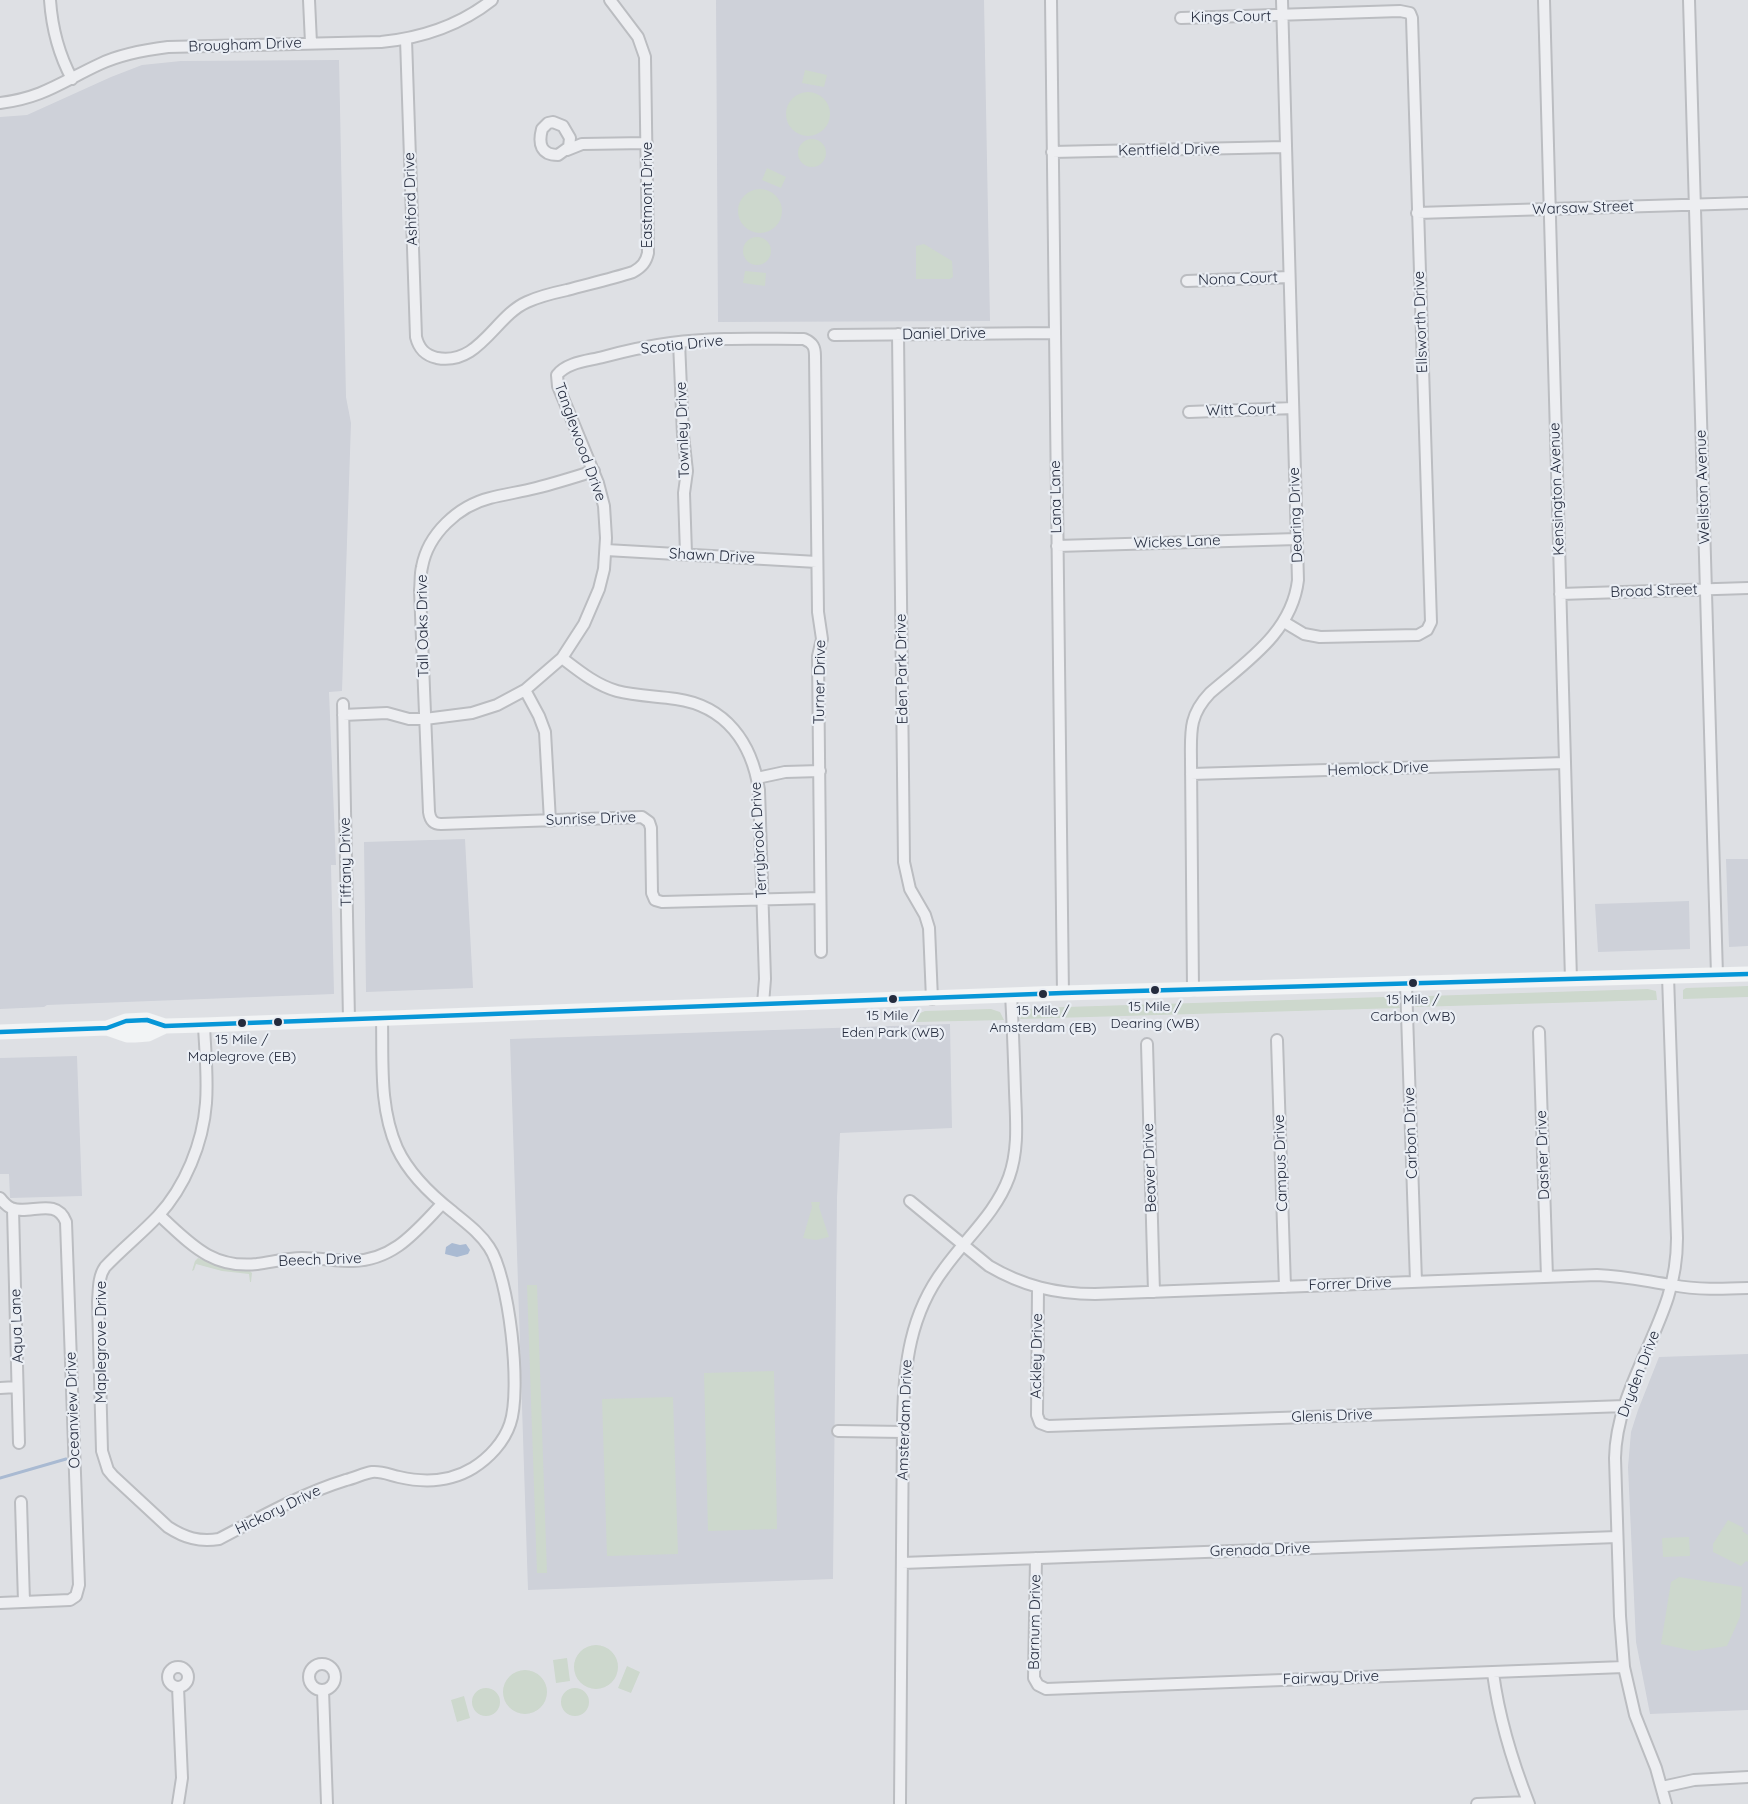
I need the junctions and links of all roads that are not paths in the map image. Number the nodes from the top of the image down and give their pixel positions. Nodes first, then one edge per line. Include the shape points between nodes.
1 (50, 0) edge
2 (309, 0) edge
3 (610, 0) edge
4 (1051, 0) edge
5 (1282, 0) edge
6 (1544, 0) edge
7 (1689, 0) edge
8 (489, 1) edge
9 (1410, 13) joint
10 (1282, 15) junction
11 (1181, 18) dead end
12 (406, 39) junction
13 (311, 43) junction
14 (72, 79) junction
15 (0, 103) edge
16 (570, 138) junction
17 (647, 143) junction
18 (582, 144) junction
19 (1286, 147) junction
20 (567, 150) junction
21 (1052, 152) junction
22 (1748, 203) edge
23 (1695, 204) junction
24 (1549, 209) junction
25 (1418, 213) junction
26 (1289, 277) junction
27 (1187, 281) dead end
28 (1054, 333) junction
29 (898, 334) junction
30 (834, 335) dead end
31 (679, 342) junction
32 (811, 342) joint
33 (427, 355) joint
34 (557, 375) joint
35 (1293, 408) junction
36 (1189, 412) dead end
37 (594, 471) junction
38 (1297, 539) junction
39 (1057, 546) junction
40 (606, 550) junction
41 (686, 554) junction
42 (817, 562) junction
43 (1748, 588) edge
44 (1706, 589) junction
45 (1560, 594) junction
46 (1284, 622) junction
47 (562, 658) junction
48 (525, 690) junction
49 (343, 709) joint
50 (425, 719) junction
51 (1565, 763) junction
52 (820, 771) junction
53 (1191, 774) junction
54 (757, 778) junction
55 (432, 821) joint
56 (550, 821) junction
57 (820, 898) junction
58 (762, 899) junction
59 (821, 952) dead end
60 (1748, 974) edge
61 (1717, 975) junction
62 (1668, 976) junction
63 (1571, 979) junction
64 (1406, 984) junction
65 (1193, 990) junction
66 (1063, 993) junction
67 (1011, 995) junction
68 (932, 999) junction
69 (763, 1004) junction
70 (382, 1019) junction
71 (349, 1020) junction
72 (204, 1025) junction
73 (0, 1032) edge
74 (1539, 1032) dead end
75 (1277, 1040) dead end
76 (1147, 1044) dead end
77 (0, 1198) edge
78 (910, 1201) dead end
79 (442, 1204) junction
80 (14, 1209) junction
81 (159, 1215) junction
82 (963, 1245) junction
83 (1547, 1277) junction
84 (1416, 1282) junction
85 (1671, 1285) junction
86 (1285, 1287) junction
87 (1038, 1288) junction
88 (1748, 1288) edge
89 (1154, 1292) junction
90 (17, 1387) junction
91 (0, 1388) edge
92 (1625, 1406) junction
93 (1041, 1423) joint
94 (838, 1431) dead end
95 (903, 1432) junction
96 (19, 1443) dead end
97 (114, 1476) joint
98 (21, 1502) dead end
99 (1617, 1537) junction
100 (1036, 1558) junction
101 (902, 1563) junction
102 (24, 1602) junction
103 (0, 1603) edge
104 (1624, 1667) junction
105 (1493, 1673) junction
106 (1038, 1685) joint
107 (178, 1687) dead end
108 (323, 1690) dead end
109 (1748, 1777) edge
110 (1662, 1787) junction
111 (1529, 1803) edge
112 (178, 1804) edge
113 (327, 1804) edge
114 (900, 1804) edge
115 (1477, 1804) edge
116 (1666, 1804) edge

1 - 14 street via 56,43
2 - 13 street
3 - 17 street, Eastmont Drive via 642,46
4 - 21 street, Lana Lane
5 - 10 street, Dearing Drive
6 - 24 street, Kensington Avenue
7 - 23 street, Wellston Avenue
8 - 12 street, Brougham Drive via 448,27
9 - 10 street, Kings Court
9 - 25 street, Ellsworth Drive
10 - 11 street, Kings Court
10 - 19 street, Dearing Drive
12 - 13 street, Brougham Drive
12 - 33 street, Ashford Drive via 415,327 418,346
13 - 14 street, Brougham Drive via 141,51 100,64
14 - 15 street, Brougham Drive via 38,95
16 - 18 street
16 - 20 street
16 - 20 street via 557,123 548,123 541,132 544,152 558,155
17 - 18 street
17 - 33 street, Eastmont Drive via 648,253 641,267 518,306 482,343 454,358
18 - 20 street
19 - 21 street, Kentfield Drive
19 - 26 street, Dearing Drive
21 - 28 street, Lana Lane
22 - 23 street, Warsaw Street
23 - 24 street, Warsaw Street
23 - 44 street, Wellston Avenue
24 - 25 street, Warsaw Street
24 - 45 street, Kensington Avenue
25 - 46 street, Ellsworth Drive via 1431,622 1427,630 1418,634 1320,637 1304,634
26 - 27 street, Nona Court
26 - 35 street, Dearing Drive
28 - 29 street, Daniel Drive
28 - 39 street, Lana Lane
29 - 30 street, Daniel Drive
29 - 68 street, Eden Park Drive via 904,862 910,889 929,928
31 - 32 street, Scotia Drive
31 - 34 street, Scotia Drive via 576,363
31 - 41 street, Townley Drive via 687,471
32 - 42 street, Turner Drive via 815,348
34 - 37 street, Tanglewood Drive via 558,386
35 - 36 street, Witt Court
35 - 38 street, Dearing Drive
37 - 40 street, Tanglewood Drive via 604,506
37 - 50 street, Tall Oaks Drive via 475,503 445,524 434,540 422,567 420,590
38 - 39 street, Wickes Lane
38 - 46 street, Dearing Drive via 1297,591
39 - 66 street, Lana Lane
40 - 41 street, Shawn Drive
40 - 47 street, Tanglewood Drive via 599,589 589,615
41 - 42 street, Shawn Drive
42 - 52 street, Turner Drive via 822,639 818,656
43 - 44 street, Broad Street
44 - 45 street, Broad Street
44 - 61 street, Wellston Avenue
45 - 51 street, Kensington Avenue
46 - 53 street, Dearing Drive via 1196,711 1191,727
47 - 48 street, Tanglewood Drive
47 - 54 street, Terrybrook Drive via 588,678 617,691 686,700 707,709 742,739
48 - 50 street, Tanglewood Drive via 472,713
48 - 56 street via 545,732
49 - 50 street, Tanglewood Drive
49 - 71 street, Tiffany Drive
50 - 55 street, Tall Oaks Drive
51 - 53 street, Hemlock Drive
51 - 63 street, Kensington Avenue
52 - 54 street
52 - 57 street, Turner Drive
53 - 65 street, Dearing Drive
54 - 58 street, Terrybrook Drive
55 - 56 street, Sunrise Drive
56 - 58 street, Sunrise Drive via 637,816 646,819 651,828 655,900
57 - 58 street, Sunrise Drive
57 - 59 street, Turner Drive
58 - 69 street, Terrybrook Drive
60 - 61 main road
61 - 62 main road
62 - 63 main road
62 - 85 street, Dryden Drive via 1677,1238
63 - 64 main road
64 - 65 main road
64 - 84 street, Carbon Drive
65 - 66 main road
66 - 67 main road
67 - 68 main road
67 - 82 street, Amsterdam Drive via 1014,1162 1000,1199
68 - 69 main road
69 - 70 main road
70 - 71 main road
70 - 79 street via 385,1114 406,1166
71 - 72 main road
72 - 73 main road via 165,1026 147,1020 126,1021 107,1028
72 - 81 street, Maplegrove Drive via 207,1100 203,1125 180,1186
74 - 83 street, Dasher Drive
75 - 86 street, Campus Drive
76 - 89 street, Beaver Drive
77 - 80 street
78 - 82 street, Forrer Drive
79 - 81 street, Beech Drive via 406,1242 378,1257 351,1261 302,1258 245,1265 218,1261 195,1248
79 - 97 street, Hickory Drive via 476,1230 490,1249 497,1263 509,1319 514,1388 511,1422 497,1448 484,1460 454,1478 430,1481 366,1474 311,1492 219,1539 206,1541 191,1539 168,1527
80 - 90 street, Aqua Lane
80 - 102 street, Oceanview Drive via 49,1208 64,1215 66,1222 79,1585 73,1599
81 - 97 street, Maplegrove Drive via 105,1267 99,1282 102,1452
82 - 87 street, Forrer Drive via 1002,1274
82 - 95 street, Amsterdam Drive via 933,1286 912,1334 905,1371
83 - 84 street, Forrer Drive
83 - 85 street, Forrer Drive via 1621,1276
84 - 86 street, Forrer Drive
85 - 88 street, Forrer Drive
85 - 92 street, Dryden Drive
86 - 89 street, Forrer Drive
87 - 89 street, Forrer Drive via 1078,1294
87 - 93 street, Ackley Drive via 1037,1416
90 - 91 street
90 - 96 street, Aqua Lane
92 - 93 street, Glenis Drive via 1048,1426
92 - 99 street, Dryden Drive via 1615,1452
94 - 95 street
95 - 101 street, Amsterdam Drive
98 - 102 street
99 - 100 street, Grenada Drive
99 - 104 street, Dryden Drive
100 - 101 street, Grenada Drive
100 - 106 street, Barnum Drive via 1034,1678
101 - 114 street, Amsterdam Drive
102 - 103 street, Oceanview Drive
104 - 105 street, Fairway Drive
104 - 110 street, Dryden Drive via 1635,1715
105 - 106 street, Fairway Drive via 1046,1689
105 - 111 street via 1502,1725
107 - 112 street via 182,1778
108 - 113 street
109 - 110 street via 1694,1780
110 - 116 street, Dryden Drive
111 - 115 street

